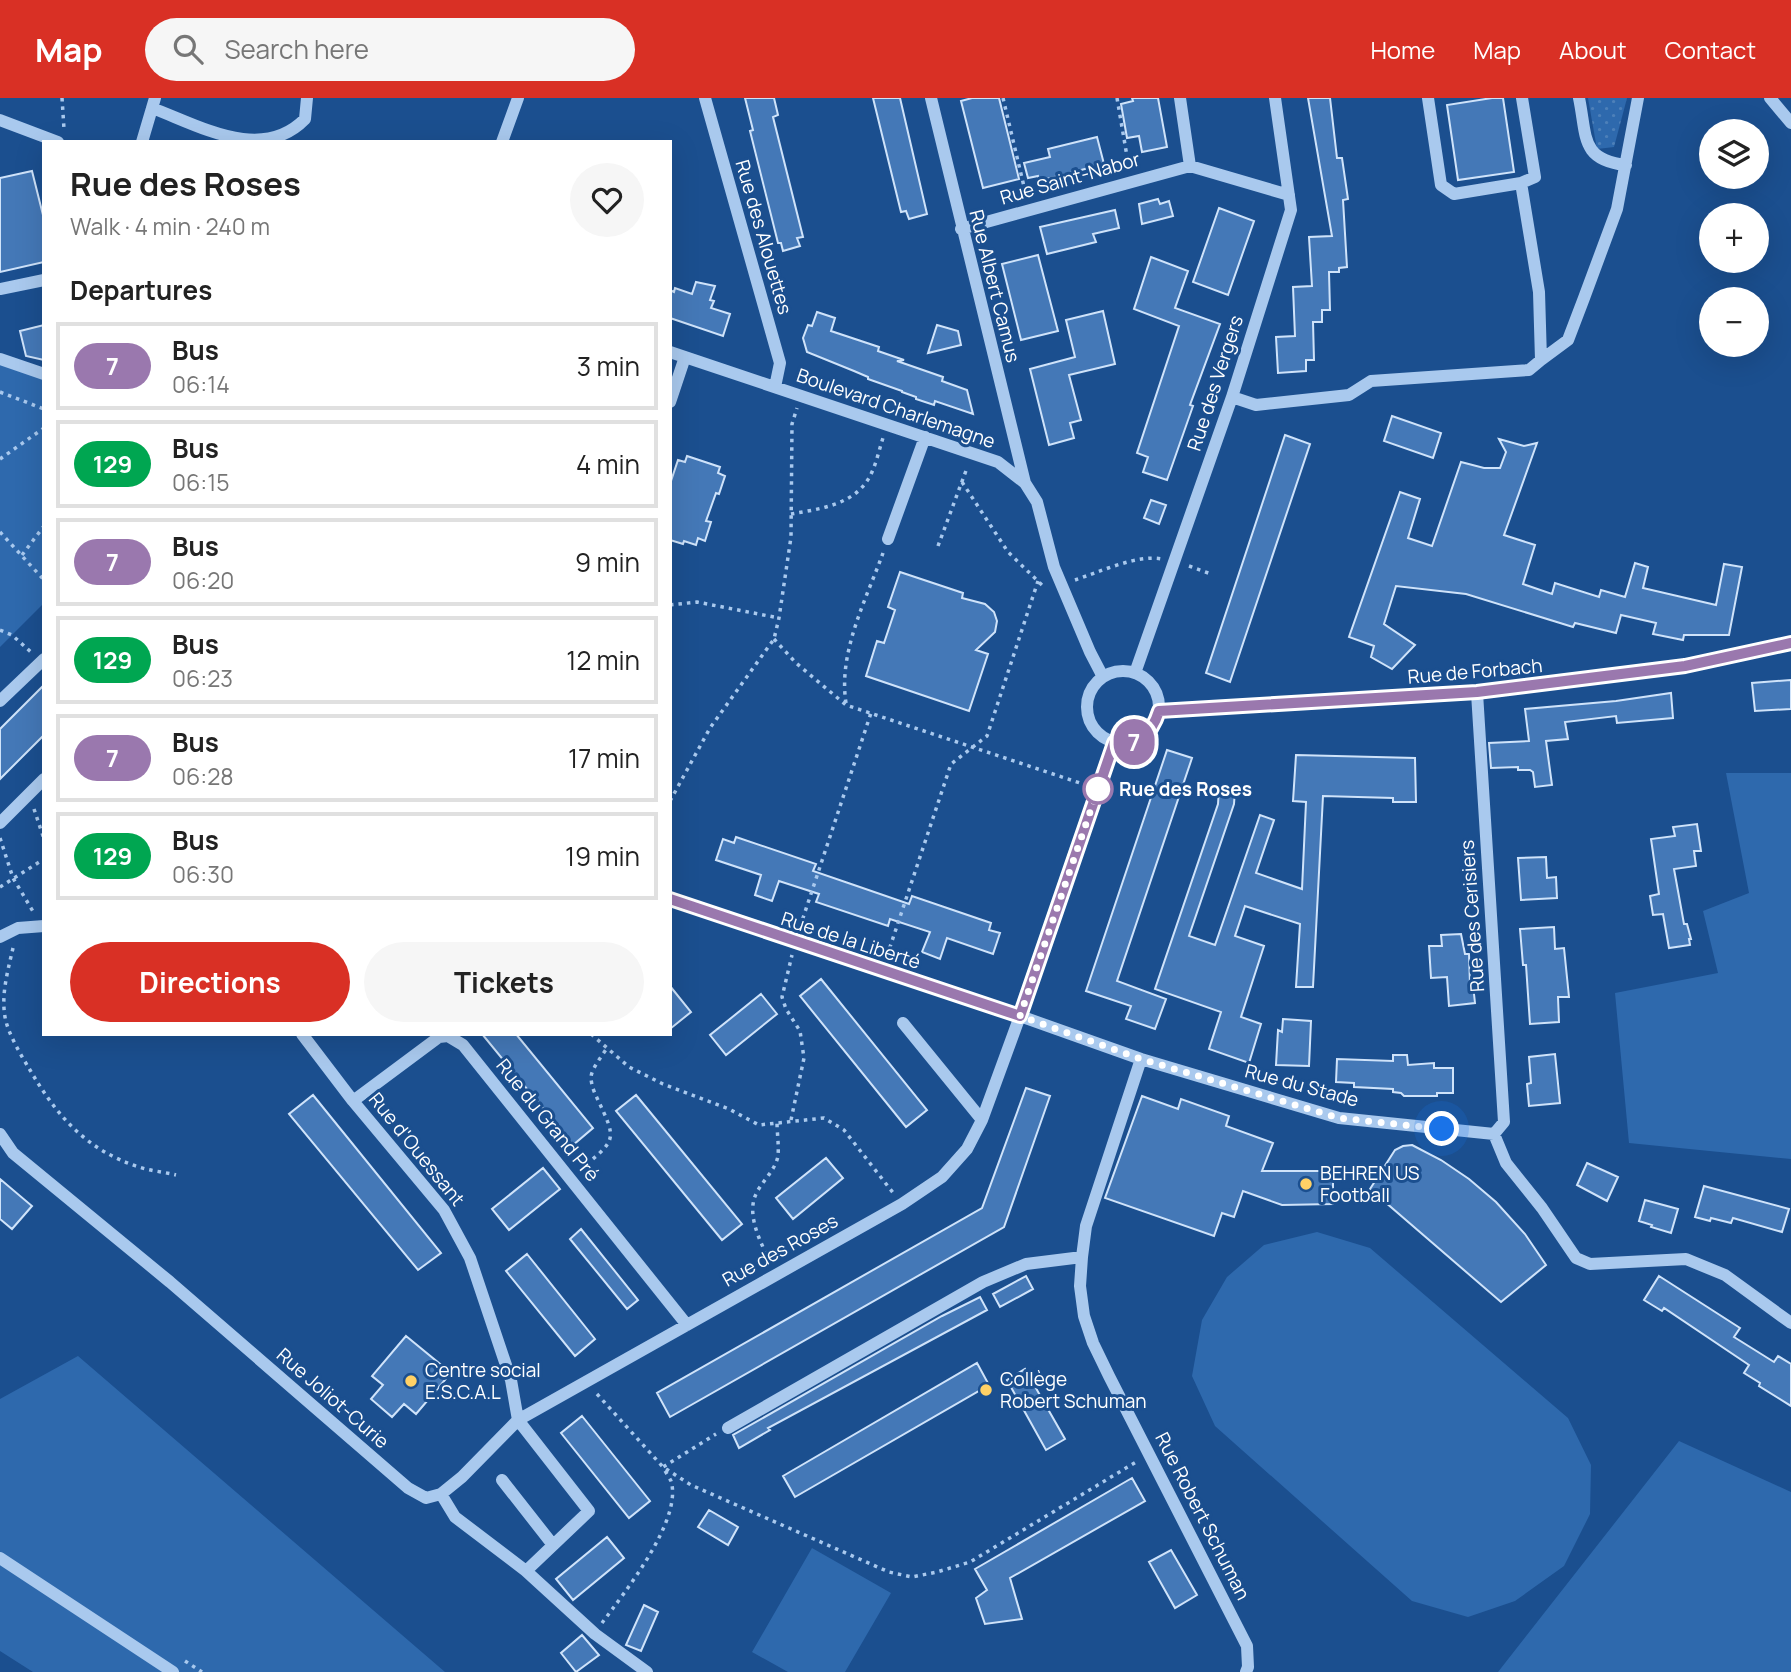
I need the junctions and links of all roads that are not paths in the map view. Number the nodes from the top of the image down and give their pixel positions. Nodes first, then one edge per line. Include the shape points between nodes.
1 (306, 98) edge
2 (518, 98) edge
3 (705, 98) edge
4 (931, 98) edge
5 (1180, 98) edge
6 (1275, 98) edge
7 (1428, 98) edge
8 (1521, 98) edge
9 (1579, 98) edge
10 (1638, 98) edge
11 (1770, 98) edge
12 (154, 103) edge
13 (0, 120) edge
14 (1791, 124) edge
15 (61, 136) edge
16 (143, 140) edge
17 (240, 140) edge
18 (259, 140) edge
19 (503, 140) edge
20 (1626, 165) junction
21 (1190, 166) junction
22 (1521, 183) junction
23 (1289, 195) junction
24 (961, 229) junction
25 (42, 280) edge
26 (0, 289) edge
27 (672, 353) edge
28 (685, 357) junction
29 (0, 359) edge
30 (1541, 360) junction
31 (42, 373) edge
32 (775, 387) junction
33 (672, 396) edge
34 (1232, 397) junction
35 (925, 437) junction
36 (1025, 483) junction
37 (888, 539) road end
38 (1791, 643) edge
39 (42, 660) edge
40 (1135, 673) junction
41 (1103, 677) junction
42 (1477, 692) junction
43 (0, 701) edge
44 (1159, 711) junction
45 (1114, 743) junction
46 (42, 781) edge
47 (0, 823) edge
48 (672, 900) edge
49 (41, 923) edge
50 (0, 937) edge
51 (1020, 1016) junction
52 (903, 1023) dead end
53 (304, 1036) edge
54 (444, 1036) edge
55 (450, 1036) edge
56 (1141, 1059) junction
57 (353, 1101) junction
58 (982, 1120) junction
59 (0, 1134) edge
60 (1494, 1134) junction
61 (1082, 1257) junction
62 (1791, 1323) edge
63 (687, 1325) junction
64 (519, 1420) junction
65 (728, 1427) road end
66 (502, 1480) dead end
67 (441, 1494) junction
68 (554, 1545) junction
69 (0, 1558) edge
70 (526, 1571) junction
71 (173, 1672) edge
72 (647, 1672) edge
73 (1246, 1672) edge

1 - 18 street via 305,119 294,130 276,139
2 - 19 street
3 - 32 street, Rue des Alouettes via 780,363
4 - 24 street, Rue Albert Camus
5 - 21 street
6 - 23 street, Rue des Vergers
7 - 22 street via 1441,185 1454,194
8 - 22 street via 1535,177
9 - 20 street via 1589,148 1606,163
10 - 20 street
11 - 14 street
12 - 16 street
12 - 17 street
13 - 15 street
20 - 30 street via 1617,209 1568,340
21 - 23 street
21 - 24 street, Rue Saint-Nabor
22 - 30 street via 1539,292
23 - 34 street, Rue des Vergers via 1291,210
24 - 36 street, Rue Albert Camus
25 - 26 street
27 - 28 street, Boulevard Charlemagne
28 - 32 street, Boulevard Charlemagne
28 - 33 street
29 - 31 street
30 - 34 street via 1529,370 1371,381 1349,395 1256,405
32 - 35 street, Boulevard Charlemagne
34 - 40 street, Rue des Vergers
35 - 36 street, Boulevard Charlemagne via 998,462
35 - 37 street
36 - 41 street, Boulevard Charlemagne via 1037,502 1054,567
38 - 42 street, Rue de Forbach via 1685,666
39 - 43 street
40 - 41 street via 1119,671
40 - 44 street via 1152,685
41 - 45 street via 1092,689 1088,718 1100,735
42 - 44 street, Rue de Forbach
42 - 60 street, Rue des Cerisiers via 1504,1122
44 - 45 street via 1147,735 1130,743
45 - 51 street, Rue des Roses
46 - 47 street
48 - 51 street, Rue de la Liberté
49 - 50 street
51 - 56 street, Rue du Stade
51 - 58 street, Rue des Roses
52 - 58 street
53 - 57 street, Rue d'Ouessant
54 - 57 street, Rue du Grand Pré
55 - 63 street, Rue du Grand Pré via 463,1045
56 - 60 street, Rue du Stade via 1339,1118
56 - 61 street, Rue Robert Schuman via 1086,1226
57 - 64 street, Rue d'Ouessant via 444,1210 470,1258 511,1380
58 - 63 street, Rue des Roses via 967,1149 942,1177
59 - 67 street, Rue Joliot-Curie via 13,1153 408,1488 426,1497
60 - 62 street via 1506,1163 1576,1258 1590,1264 1686,1259 1725,1275
61 - 65 street via 1026,1264 983,1282
61 - 73 street, Rue Robert Schuman via 1084,1316 1093,1343 1247,1646
63 - 64 street, Rue des Roses
64 - 67 street, Rue des Roses
64 - 68 street via 589,1511
66 - 68 street
67 - 70 street via 455,1517
68 - 70 street
69 - 71 street
70 - 72 street via 595,1634

